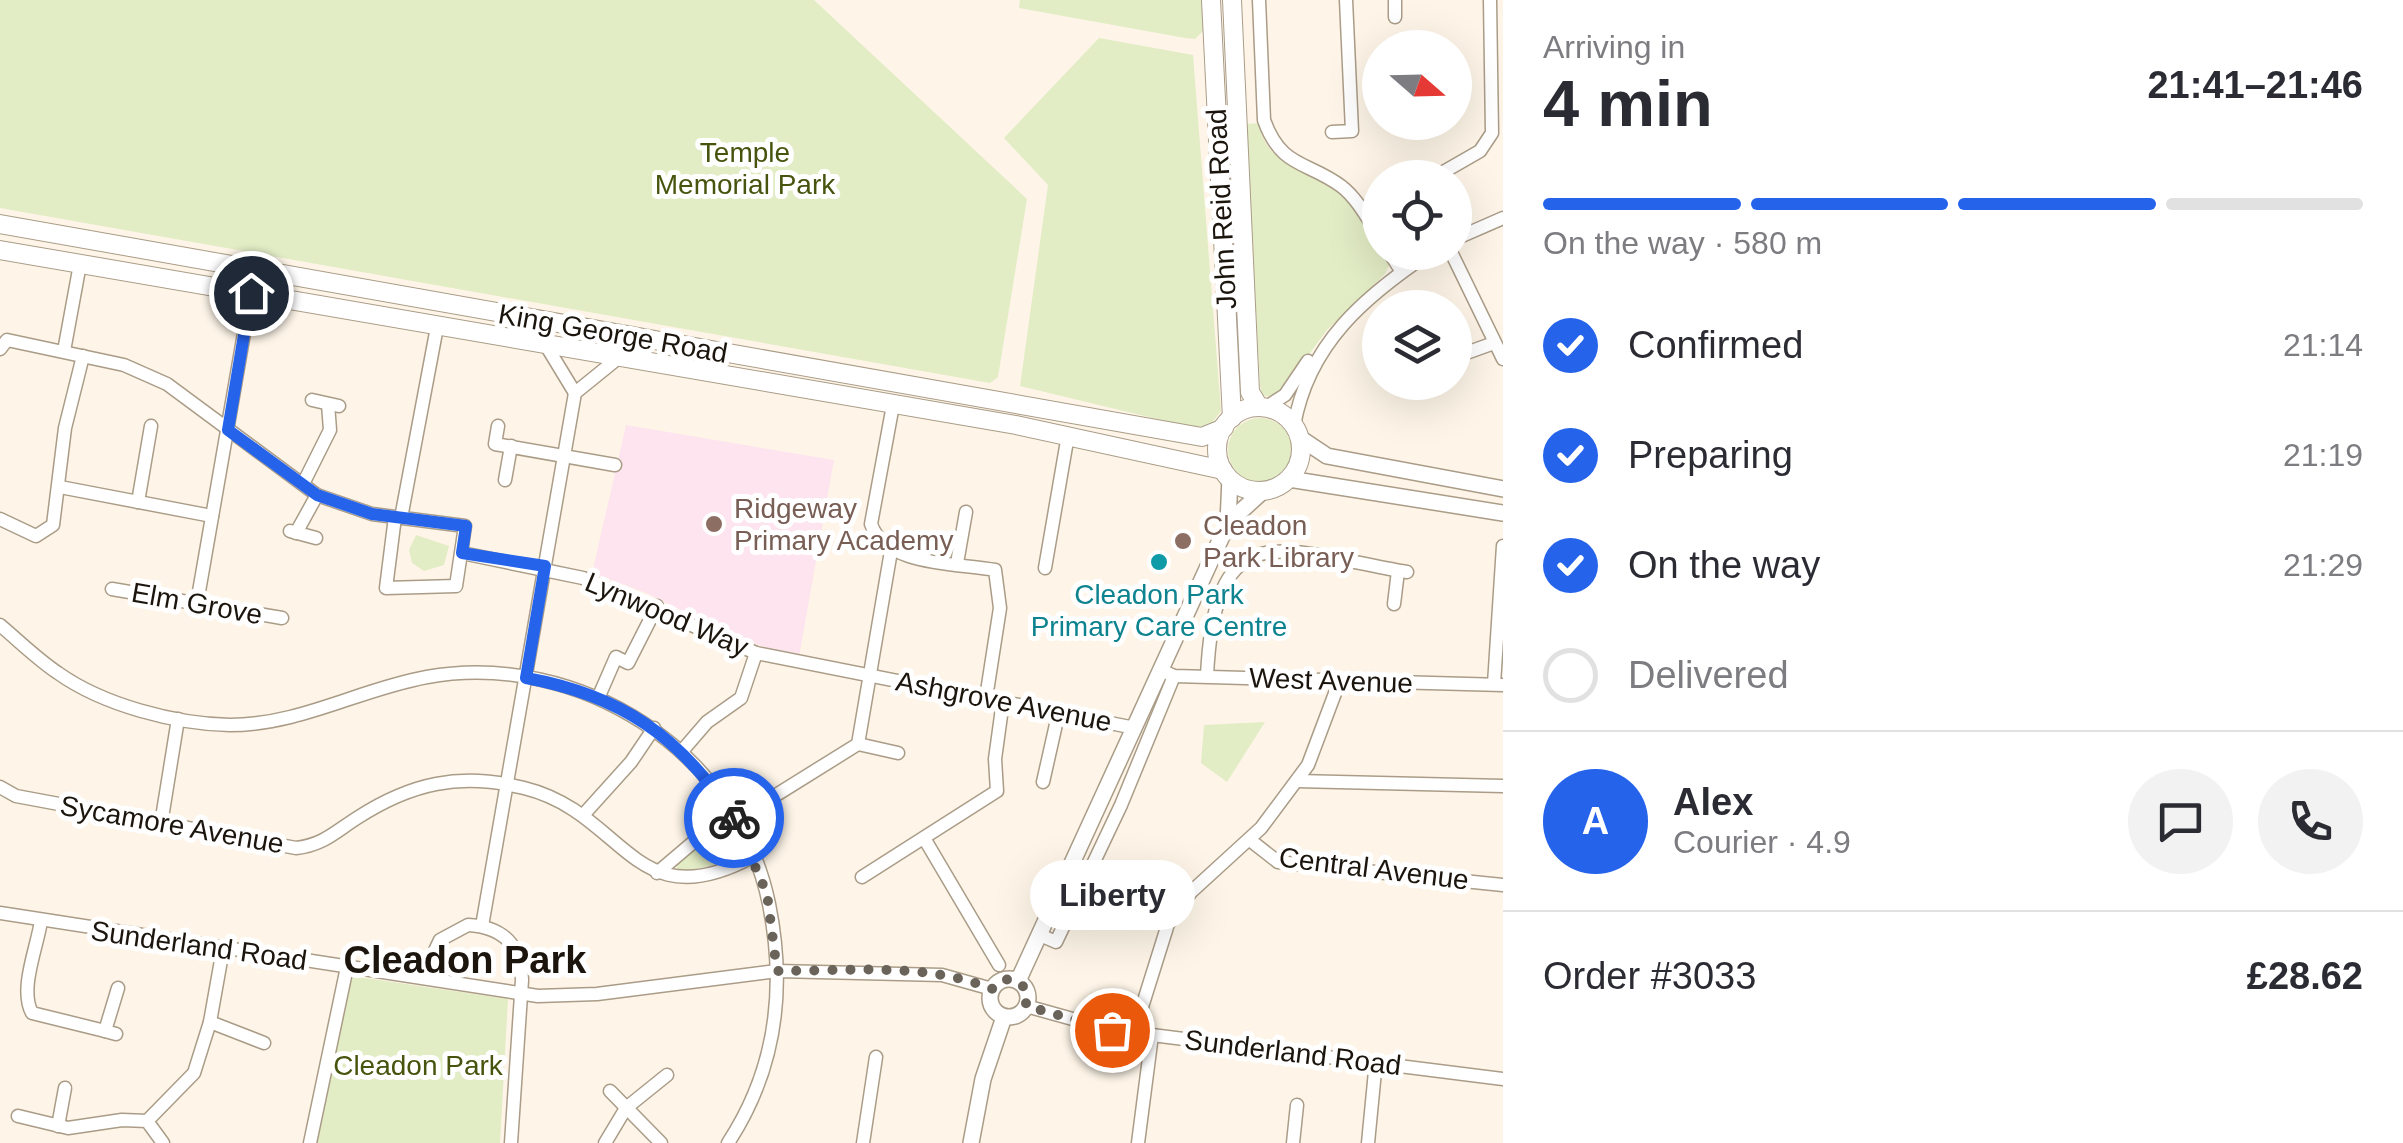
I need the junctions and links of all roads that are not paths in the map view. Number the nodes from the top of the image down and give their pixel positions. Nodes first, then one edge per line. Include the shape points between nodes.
1 (1212, 0) edge
2 (1232, 0) edge
3 (1259, 0) edge
4 (1346, 0) edge
5 (1395, 0) edge
6 (1490, 0) edge
7 (1396, 17) dead end
8 (1332, 132) dead end
9 (1464, 160) edge
10 (1362, 212) edge
11 (1503, 218) edge
12 (0, 224) edge
13 (1472, 232) edge
14 (0, 250) edge
15 (80, 264) junction
16 (255, 270) junction
17 (1405, 270) edge
18 (1460, 270) edge
19 (1402, 272) joint
20 (251, 293) junction
21 (551, 322) junction
22 (437, 328) junction
23 (1332, 333) junction
24 (622, 334) junction
25 (1494, 342) junction
26 (547, 347) junction
27 (0, 349) edge
28 (64, 351) junction
29 (1472, 351) edge
30 (83, 356) junction
31 (1503, 359) edge
32 (617, 360) junction
33 (922, 387) junction
34 (575, 393) junction
35 (312, 400) dead end
36 (893, 405) junction
37 (1262, 408) junction
38 (919, 409) junction
39 (1228, 423) junction
40 (151, 426) dead end
41 (498, 426) dead end
42 (228, 430) junction
43 (1297, 432) junction
44 (1068, 435) junction
45 (511, 446) junction
46 (564, 457) junction
47 (615, 465) dead end
48 (1226, 474) junction
49 (1289, 479) junction
50 (505, 480) dead end
51 (303, 484) junction
52 (60, 487) junction
53 (1503, 489) edge
54 (1263, 491) junction
55 (317, 495) junction
56 (138, 502) junction
57 (966, 512) dead end
58 (1503, 514) edge
59 (212, 516) junction
60 (398, 518) junction
61 (0, 519) edge
62 (1228, 523) junction
63 (316, 538) dead end
64 (1503, 546) edge
65 (892, 551) junction
66 (462, 553) junction
67 (957, 563) junction
68 (545, 566) junction
69 (1045, 568) dead end
70 (112, 588) dead end
71 (197, 603) junction
72 (1394, 604) dead end
73 (656, 606) junction
74 (282, 618) dead end
75 (0, 624) edge
76 (756, 653) junction
77 (1168, 673) junction
78 (872, 676) junction
79 (1207, 676) junction
80 (526, 678) junction
81 (1340, 680) junction
82 (1499, 684) edge
83 (599, 696) junction
84 (986, 698) junction
85 (1004, 701) junction
86 (1060, 711) junction
87 (178, 719) junction
88 (654, 728) junction
89 (1135, 728) junction
90 (858, 744) junction
91 (682, 751) junction
92 (898, 753) dead end
93 (1297, 780) junction
94 (1044, 782) dead end
95 (508, 784) junction
96 (0, 786) edge
97 (1503, 786) edge
98 (1103, 797) junction
99 (1121, 805) junction
100 (585, 812) junction
101 (733, 815) junction
102 (162, 824) junction
103 (924, 838) junction
104 (1250, 840) junction
105 (754, 856) junction
106 (657, 872) junction
107 (862, 878) dead end
108 (1503, 885) edge
109 (0, 914) edge
110 (41, 921) junction
111 (482, 926) junction
112 (1040, 935) junction
113 (223, 949) junction
114 (999, 964) dead end
115 (347, 967) junction
116 (777, 971) junction
117 (423, 976) junction
118 (1018, 981) junction
119 (118, 988) dead end
120 (992, 989) junction
121 (520, 994) junction
122 (1026, 1006) junction
123 (1142, 1007) dead end
124 (1004, 1017) junction
125 (210, 1022) junction
126 (1152, 1035) junction
127 (264, 1043) dead end
128 (876, 1057) dead end
129 (1376, 1061) junction
130 (666, 1076) dead end
131 (1503, 1079) edge
132 (65, 1088) dead end
133 (610, 1091) dead end
134 (1297, 1105) dead end
135 (626, 1108) junction
136 (18, 1116) dead end
137 (148, 1121) junction
138 (58, 1126) junction
139 (162, 1143) edge
140 (310, 1143) edge
141 (511, 1143) edge
142 (605, 1143) edge
143 (660, 1143) edge
144 (728, 1143) edge
145 (864, 1143) edge
146 (972, 1143) edge
147 (1138, 1143) edge
148 (1293, 1143) edge
149 (1368, 1143) edge

1 - 39 highway, John Reid Road
2 - 37 highway, John Reid Road via 1250,392
3 - 10 street via 1269,134 1295,164 1338,184
4 - 8 street via 1352,131
5 - 7 street
6 - 9 street via 1492,133
11 - 13 street
12 - 16 highway, King George Road
14 - 15 highway, King George Road
15 - 20 highway, King George Road
15 - 28 street
16 - 20 highway
16 - 21 highway, King George Road
17 - 19 street
18 - 25 street
19 - 23 street
20 - 22 highway, King George Road
20 - 42 street
21 - 24 highway, King George Road
21 - 26 highway
22 - 26 highway, King George Road
22 - 60 street
23 - 37 street via 1280,400
23 - 43 street via 1299,396
24 - 32 highway
24 - 33 highway, King George Road
25 - 29 street
25 - 31 street
26 - 32 highway, King George Road
26 - 34 street
27 - 28 street via 7,340
28 - 30 street
30 - 42 street via 167,384
30 - 52 street via 65,428
32 - 34 street
32 - 36 highway, King George Road
33 - 38 highway
33 - 39 highway, King George Road via 1202,437
34 - 46 street
35 - 51 street via 334,405 330,430
36 - 38 highway, King George Road
36 - 65 street via 872,524
37 - 39 highway
37 - 43 highway
38 - 44 highway, King George Road
39 - 48 highway via 1218,450
40 - 56 street
41 - 45 street via 495,444
42 - 51 street
42 - 59 street
43 - 49 highway via 1301,453
43 - 53 main road via 1327,456
44 - 48 highway, King George Road
44 - 69 street
45 - 46 street
45 - 50 street
46 - 47 street
46 - 68 street
48 - 54 highway
48 - 62 main road
49 - 54 highway
49 - 58 main road
51 - 55 street
52 - 56 street
52 - 61 street via 46,534 36,536
54 - 62 main road
55 - 60 street
55 - 63 street via 293,532
56 - 59 street
57 - 67 street
59 - 71 street
60 - 66 street via 466,526
60 - 66 street via 386,588 456,586
62 - 77 main road
64 - 82 street
65 - 67 street
65 - 78 street
66 - 68 street, Lynwood Way
67 - 84 street via 994,570 1000,608
68 - 73 street, Lynwood Way
68 - 80 street
70 - 71 street, Elm Grove
71 - 74 street, Elm Grove
72 - 79 street via 1402,572 1279,551 1250,555 1235,567 1214,608
73 - 76 street, Lynwood Way
73 - 83 street via 628,664 616,657
75 - 87 street via 59,675
76 - 78 street, Lynwood Way
76 - 91 street via 741,698
77 - 79 street, West Avenue
77 - 89 main road
77 - 99 street
78 - 84 street, Ashgrove Avenue
78 - 90 street
79 - 81 street, West Avenue
80 - 83 street
80 - 87 street via 486,671 431,676 274,720
80 - 95 street
81 - 82 street, West Avenue
81 - 93 street via 1322,736
83 - 88 street
84 - 85 street, Ashgrove Avenue
85 - 86 street, Ashgrove Avenue
85 - 103 street via 995,759 1000,781 990,799
86 - 89 street, Ashgrove Avenue
86 - 94 street
87 - 102 street
88 - 91 street
88 - 100 street
89 - 98 main road
90 - 92 street
90 - 101 street
91 - 101 street
93 - 97 street
93 - 104 street
95 - 100 street, Sycamore Avenue
95 - 102 street, Sycamore Avenue via 462,778 408,789 314,846
95 - 111 street
96 - 102 street, Sycamore Avenue via 16,796
98 - 99 street
98 - 112 main road
99 - 112 street via 1056,942
100 - 106 street via 630,857
101 - 105 street
101 - 106 street
103 - 107 street
103 - 114 street
104 - 108 street, Central Avenue via 1278,862
104 - 123 street via 1191,892 1168,924
105 - 106 street via 698,876
105 - 116 street via 771,913
109 - 110 street, Sunderland Road
110 - 113 street, Sunderland Road
110 - 119 street via 26,1002 32,1013 110,1032
111 - 117 street via 448,934 433,949
111 - 121 street via 504,934 519,954
112 - 118 main road
113 - 115 street, Sunderland Road
113 - 125 street
115 - 117 street, Sunderland Road
115 - 140 street
116 - 120 street, Sunderland Road via 912,973
116 - 121 street, Sunderland Road via 597,994
116 - 144 street via 769,1053
117 - 121 street, Sunderland Road
118 - 120 main road via 1003,980
118 - 122 main road via 1028,995
120 - 124 main road via 992,1007
121 - 141 street
122 - 124 main road
122 - 126 street, Sunderland Road
124 - 146 main road
125 - 127 street
125 - 137 street via 194,1073
126 - 129 street, Sunderland Road
126 - 147 street
128 - 145 street
129 - 131 street, Sunderland Road
129 - 149 street
130 - 135 street
132 - 138 street
133 - 135 street
134 - 148 street
135 - 142 street
135 - 143 street
136 - 138 street
137 - 138 street
137 - 139 street

